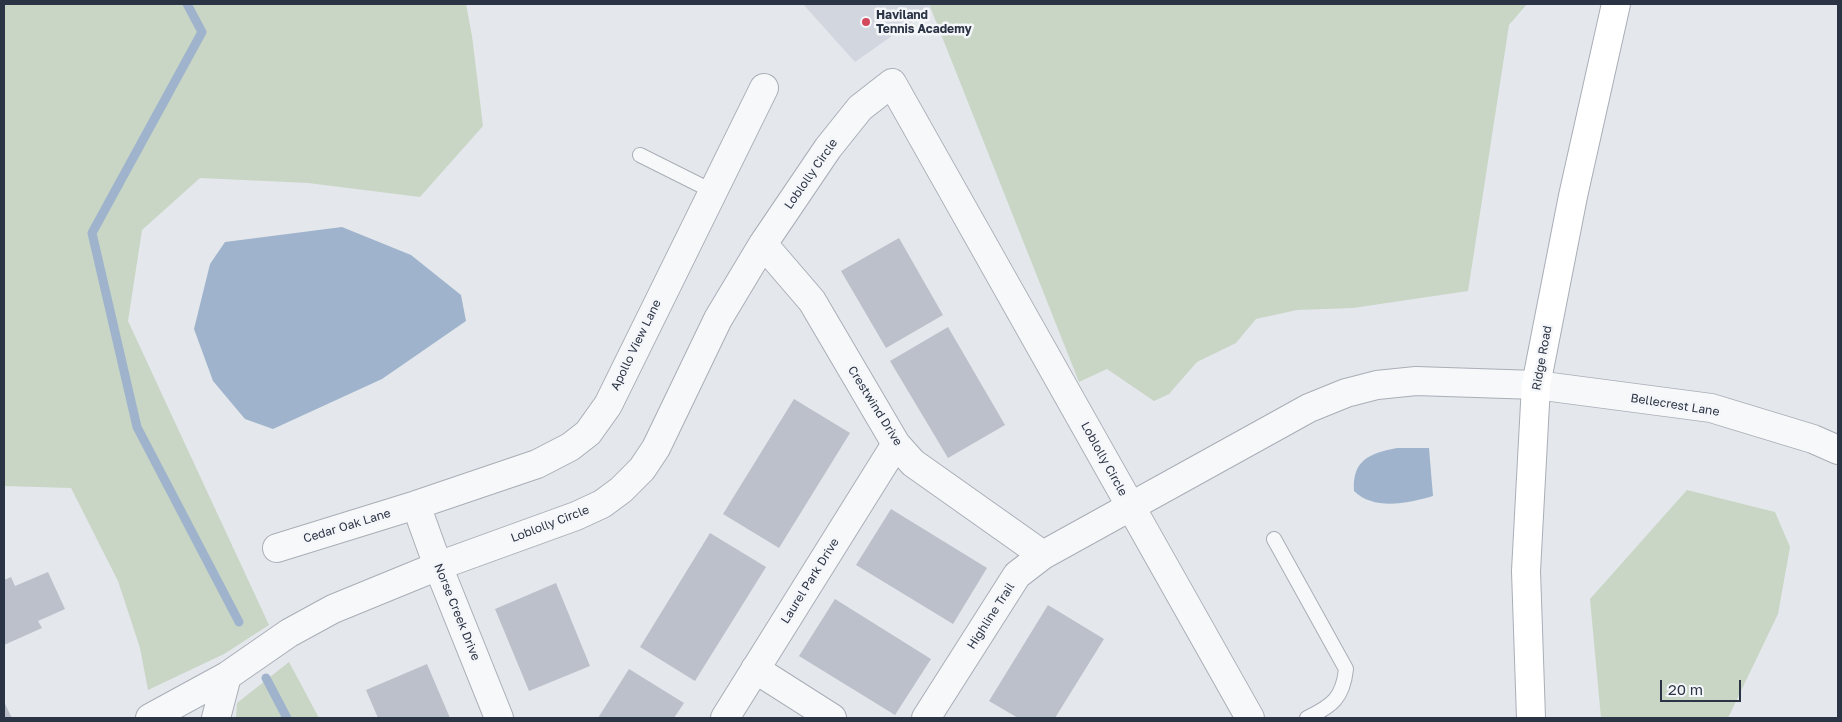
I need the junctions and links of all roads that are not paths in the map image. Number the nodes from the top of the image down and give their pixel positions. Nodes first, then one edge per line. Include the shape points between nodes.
1 (1616, 4) edge
2 (764, 88) dead end
3 (640, 155) dead end
4 (712, 191) junction
5 (763, 244) junction
6 (1536, 385) junction
7 (896, 444) junction
8 (1838, 450) edge
9 (416, 505) junction
10 (1132, 508) junction
11 (1274, 539) dead end
12 (277, 548) dead end
13 (1044, 555) junction
14 (438, 566) junction
15 (756, 669) junction
16 (228, 676) junction
17 (150, 718) edge
18 (216, 718) edge
19 (499, 718) edge
20 (725, 718) edge
21 (832, 718) edge
22 (926, 718) edge
23 (1250, 718) edge
24 (1307, 718) edge
25 (1531, 718) edge

1 - 6 street, Ridge Road via 1572,196
2 - 4 street, Apollo View Lane
3 - 4 lane
4 - 9 street, Apollo View Lane via 608,404 588,433 570,447 537,464
5 - 7 street, Crestwind Drive via 812,301
5 - 10 street, Loblolly Circle via 849,121 892,83
5 - 14 street, Loblolly Circle via 718,319 656,448 642,469 621,490 602,504 576,516
6 - 8 street, Bellecrest Lane via 1711,408 1813,439
6 - 10 street, Bellecrest Lane via 1416,381 1377,385 1346,393 1309,408
6 - 25 street, Ridge Road via 1526,571
7 - 13 street, Crestwind Drive via 914,463
7 - 15 street, Laurel Park Drive
9 - 12 street, Cedar Oak Lane
9 - 14 street, Norse Creek Drive
10 - 13 street, Highline Trail
10 - 23 street, Loblolly Circle
11 - 24 lane via 1346,670 1344,688 1334,700
13 - 22 street, Highline Trail via 1017,575
14 - 16 street, Loblolly Circle via 333,609 288,633
14 - 19 street, Norse Creek Drive
15 - 20 street, Laurel Park Drive
15 - 21 street
16 - 17 street, Loblolly Circle
16 - 18 street

